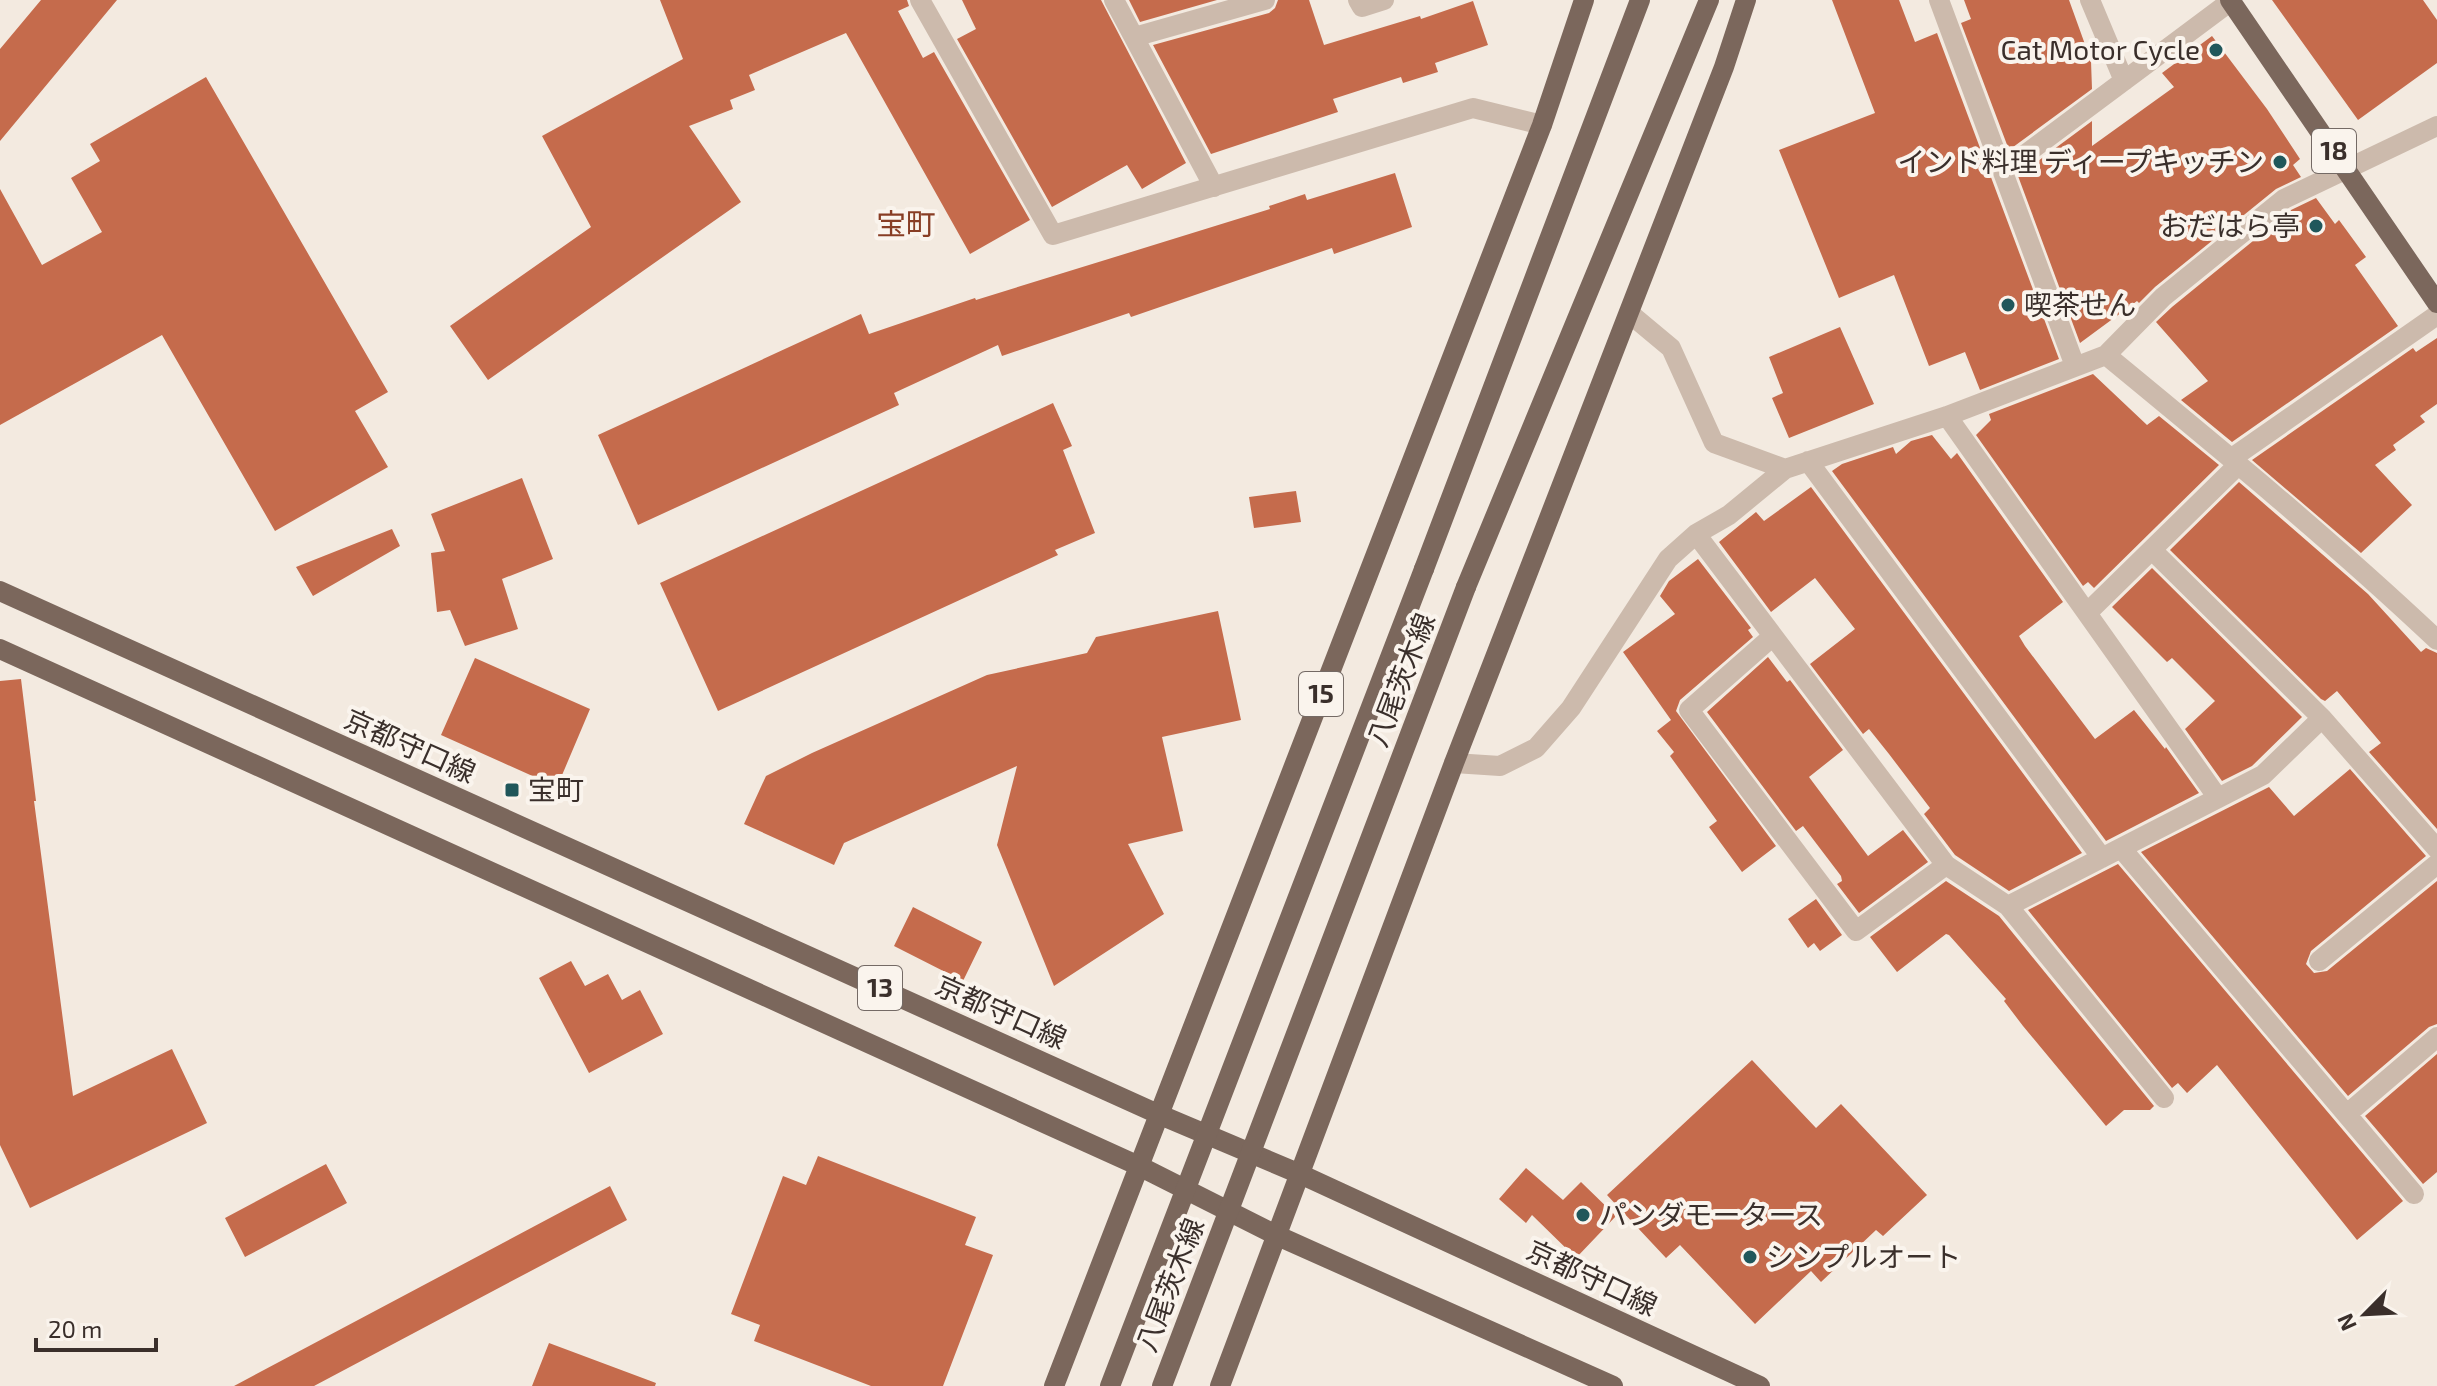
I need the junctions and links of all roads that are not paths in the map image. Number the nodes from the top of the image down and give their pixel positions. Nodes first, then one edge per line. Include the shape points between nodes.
1 (920, 0) edge
2 (1114, 0) edge
3 (1265, 0) edge
4 (1358, 0) edge
5 (1384, 0) edge
6 (1569, 0) edge
7 (1584, 0) edge
8 (1640, 0) edge
9 (1709, 0) edge
10 (1746, 0) edge
11 (1939, 0) edge
12 (2090, 0) edge
13 (2230, 1) edge
14 (1578, 21) junction
15 (1134, 37) junction
16 (2124, 81) junction
17 (1542, 125) junction
18 (2437, 126) edge
19 (2346, 169) junction
20 (2003, 171) junction
21 (1214, 187) junction
22 (2437, 303) edge
23 (1629, 313) junction
24 (2437, 315) edge
25 (2106, 355) junction
26 (2075, 366) junction
27 (1947, 416) junction
28 (1808, 461) junction
29 (2235, 461) junction
30 (1785, 469) junction
31 (1696, 534) junction
32 (2152, 550) junction
33 (0, 591) edge
34 (2087, 613) junction
35 (1773, 636) junction
36 (2437, 640) edge
37 (0, 649) edge
38 (2322, 718) junction
39 (1454, 763) junction
40 (2218, 798) junction
41 (2121, 848) junction
42 (2437, 849) edge
43 (2102, 858) junction
44 (2437, 864) edge
45 (1946, 865) junction
46 (2008, 906) junction
47 (2319, 961) dead end
48 (2437, 1037) edge
49 (2164, 1098) dead end
50 (1158, 1114) junction
51 (2347, 1114) junction
52 (1139, 1166) junction
53 (1300, 1174) junction
54 (2414, 1194) dead end
55 (1278, 1236) junction
56 (1054, 1386) edge
57 (1110, 1386) edge
58 (1162, 1386) edge
59 (1220, 1386) edge
60 (1613, 1386) edge
61 (1760, 1386) edge

1 - 21 street via 1053,235
2 - 15 street
3 - 15 street
4 - 5 street via 1362,7
6 - 14 street
7 - 14 main road, 15
8 - 57 main road, 八尾茨木線 / 15, bridge
9 - 58 main road, 八尾茨木線, bridge via 1466,587
10 - 23 main road
11 - 20 street
12 - 16 street
13 - 16 street
13 - 19 main road, 18
14 - 17 main road, 15
15 - 21 street
16 - 20 street
17 - 21 street via 1473,108
17 - 50 main road, 15
18 - 19 street
19 - 22 main road, 18
19 - 25 street via 2284,199 2163,297
20 - 26 street
23 - 30 street via 1671,348 1714,443
23 - 39 main road
24 - 29 street
25 - 26 street
25 - 29 street
26 - 27 street
27 - 28 street
27 - 34 street
28 - 30 street
28 - 43 street
29 - 32 street
29 - 36 street
30 - 31 street via 1729,515
31 - 35 street
31 - 39 street via 1668,559 1571,708 1536,748 1500,766
32 - 34 street
32 - 38 street
33 - 50 main road, 京都守口線 / 13
34 - 40 street
35 - 45 street
35 - 45 street via 1689,710 1856,931
37 - 52 main road, 13
38 - 40 street via 2263,775
38 - 42 street
39 - 53 main road
40 - 41 street
41 - 43 street
41 - 51 street
43 - 46 street
44 - 47 street
45 - 46 street
46 - 49 street
48 - 51 street
50 - 52 main road, 15
50 - 53 main road, 京都守口線 / 13
51 - 54 street
52 - 55 main road, 13
52 - 56 main road, 15
53 - 55 main road
53 - 61 main road, 京都守口線 / 13
55 - 59 main road
55 - 60 main road, 13

